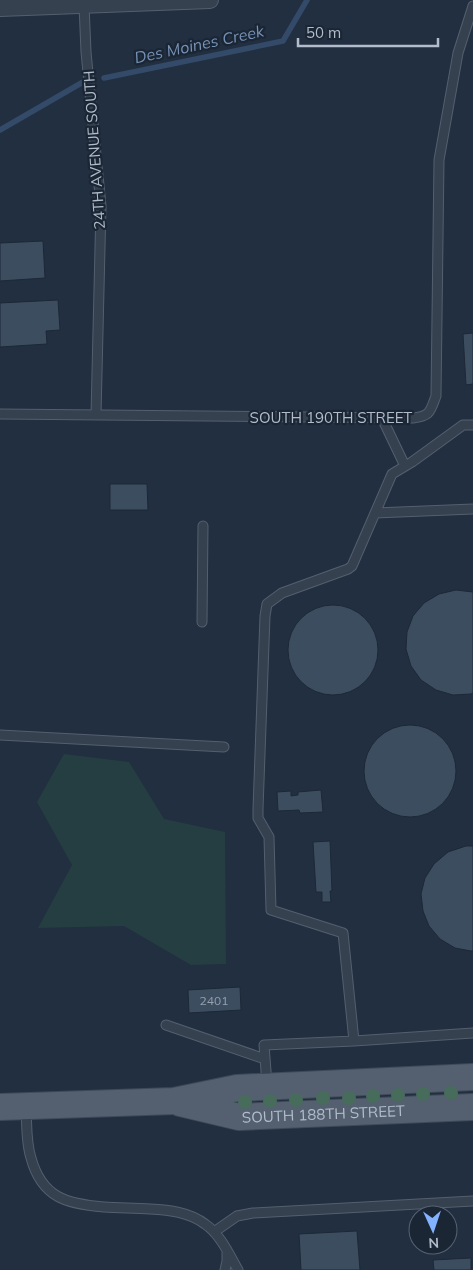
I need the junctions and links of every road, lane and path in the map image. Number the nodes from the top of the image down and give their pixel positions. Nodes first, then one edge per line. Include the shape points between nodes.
1 (210, 0) edge
2 (84, 5) junction
3 (473, 6) edge
4 (0, 8) edge
5 (0, 414) edge
6 (96, 415) junction
7 (382, 418) junction
8 (473, 425) edge
9 (405, 466) junction
10 (473, 509) edge
11 (375, 513) junction
12 (203, 526) dead end
13 (202, 622) dead end
14 (0, 735) edge
15 (224, 747) dead end
16 (166, 1025) dead end
17 (473, 1033) edge
18 (354, 1041) junction
19 (265, 1059) junction
20 (473, 1077) edge
21 (267, 1086) junction
22 (174, 1101) junction
23 (26, 1106) junction
24 (473, 1107) edge
25 (0, 1108) edge
26 (473, 1201) edge
27 (214, 1232) junction
28 (225, 1248) junction
29 (225, 1270) edge
30 (238, 1270) edge

1 - 2 street
2 - 4 street
2 - 6 lane, 24TH AVENUE SOUTH via 101,206
3 - 7 lane, SOUTH 190TH STREET via 458,53 439,160 436,396 425,416
5 - 6 lane, SOUTH 190TH STREET
6 - 7 lane, SOUTH 190TH STREET
7 - 9 lane
8 - 9 lane via 463,425
9 - 11 lane via 392,474
10 - 11 lane
11 - 18 lane via 348,570 282,593 267,604 265,616 258,818 269,837 271,910 343,933
12 - 13 lane
14 - 15 lane
16 - 19 lane
17 - 18 lane
18 - 19 lane via 264,1045
19 - 21 lane
20 - 21 main road, SOUTH 188TH STREET
21 - 22 main road, SOUTH 188TH STREET via 237,1088
22 - 23 main road, SOUTH 188TH STREET
22 - 24 main road, SOUTH 188TH STREET via 238,1117
23 - 25 main road, SOUTH 188TH STREET
23 - 27 lane via 30,1158 44,1185 62,1200 88,1206 180,1212 199,1220
26 - 27 lane via 253,1212 237,1216
27 - 28 lane
28 - 29 lane via 228,1261
28 - 30 lane

